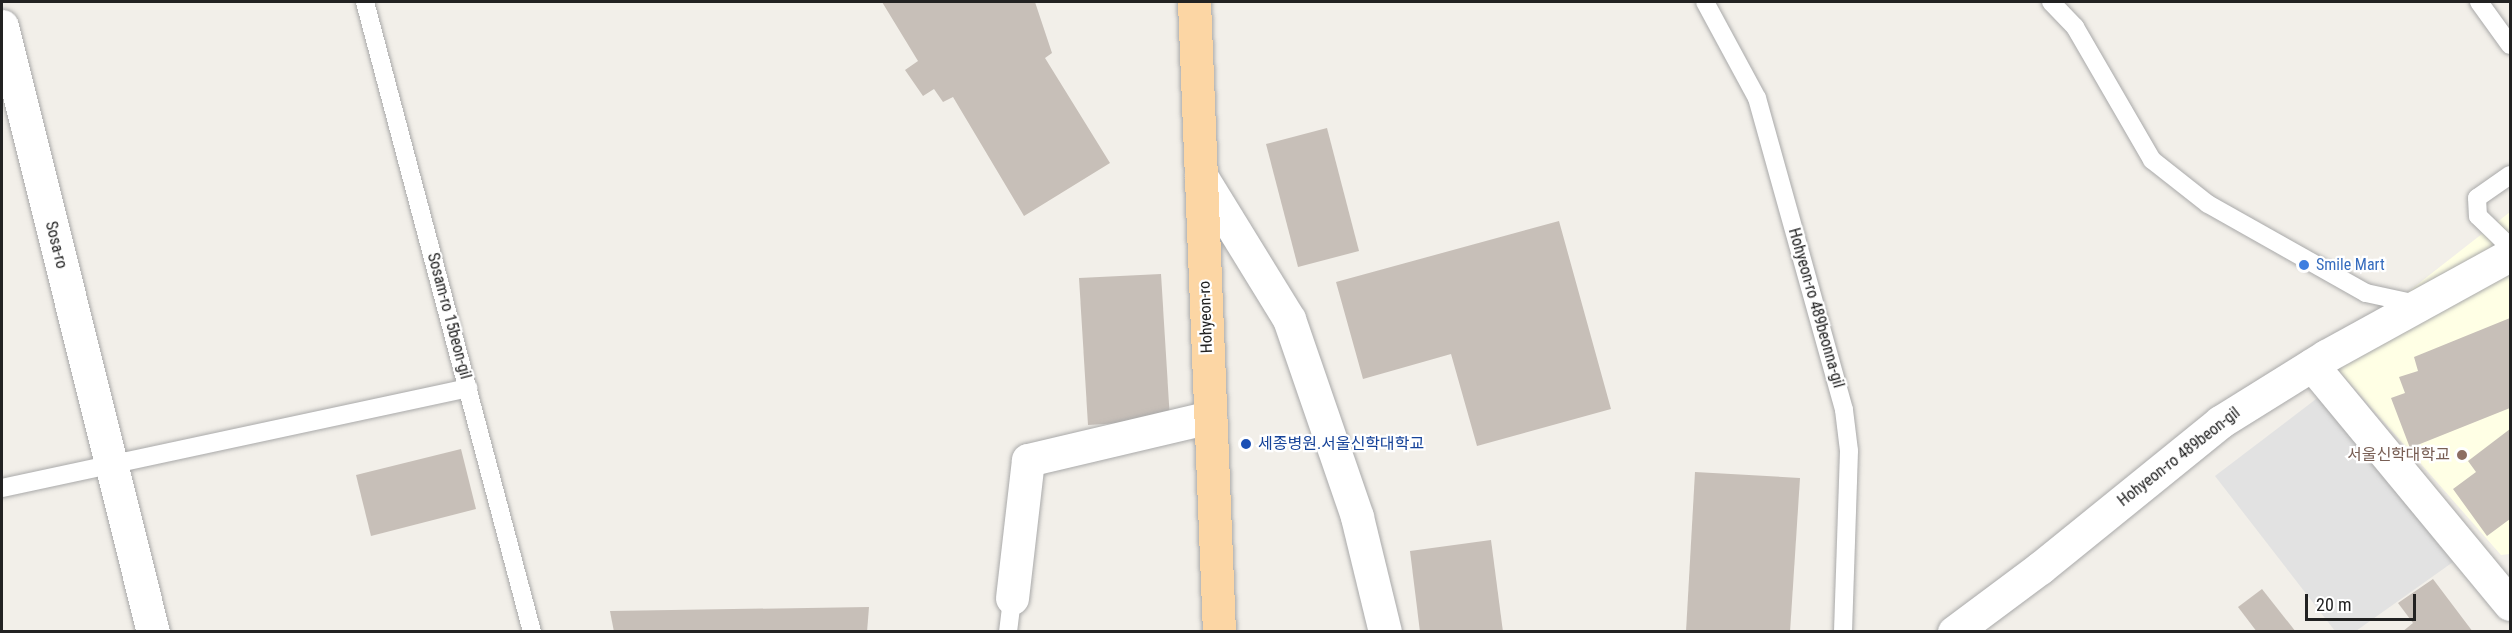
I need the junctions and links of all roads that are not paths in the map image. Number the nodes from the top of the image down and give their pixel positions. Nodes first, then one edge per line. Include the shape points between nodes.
1 (365, 2) edge
2 (1194, 2) edge
3 (1705, 2) edge
4 (2051, 2) edge
5 (2479, 2) edge
6 (2, 26) edge
7 (2511, 45) edge
8 (2511, 175) edge
9 (1201, 176) junction
10 (2511, 247) edge
11 (2511, 255) edge
12 (2419, 304) junction
13 (2312, 364) junction
14 (468, 388) junction
15 (1210, 417) junction
16 (111, 465) junction
17 (2, 488) edge
18 (2499, 573) edge
19 (1012, 598) joint
20 (2511, 604) edge
21 (153, 632) edge
22 (532, 632) edge
23 (1008, 632) edge
24 (1219, 632) edge
25 (1385, 632) edge
26 (1843, 632) edge
27 (1954, 632) edge

1 - 14 lane, Sosam-ro 15beon-gil
2 - 9 main road, Hohyeon-ro
3 - 26 lane, Hohyeon-ro 489beonna-gil via 1757,98 1844,410 1850,452
4 - 12 lane via 2075,27 2152,160 2208,204 2366,293
5 - 7 lane
6 - 16 street, Sosa-ro
8 - 10 lane via 2478,198 2478,216
9 - 15 main road, Hohyeon-ro
9 - 25 street via 1289,319 1357,517
11 - 12 street, Hohyeon-ro 489beon-gil
12 - 13 street, Hohyeon-ro 489beon-gil
13 - 18 street
13 - 27 street, Hohyeon-ro 489beon-gil via 2220,422 2040,568
14 - 16 lane
14 - 22 lane, Sosam-ro 15beon-gil
15 - 19 street via 1028,460
15 - 24 main road, Hohyeon-ro
16 - 17 lane
16 - 21 street, Sosa-ro
18 - 20 street
19 - 23 lane

